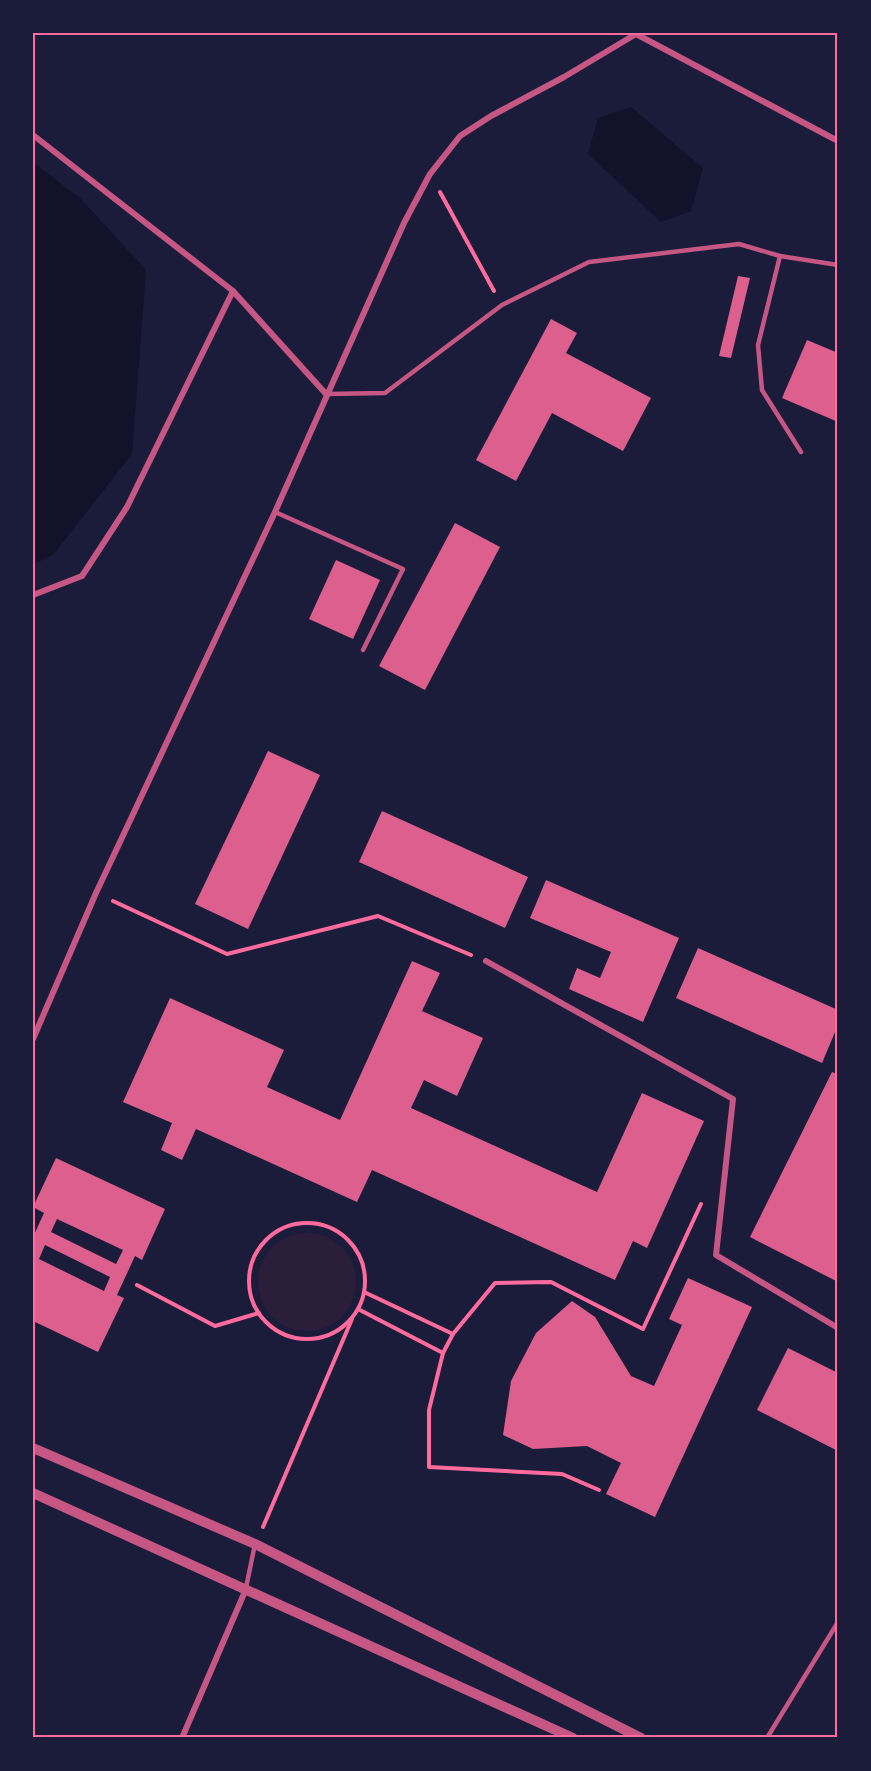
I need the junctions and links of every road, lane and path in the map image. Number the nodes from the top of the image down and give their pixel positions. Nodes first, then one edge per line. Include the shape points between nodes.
1 (637, 34) edge
2 (33, 135) edge
3 (838, 141) edge
4 (430, 174) junction
5 (780, 256) junction
6 (838, 265) edge
7 (232, 291) junction
8 (502, 305) junction
9 (326, 394) junction
10 (801, 452) dead end
11 (275, 512) junction
12 (33, 595) edge
13 (363, 650) dead end
14 (96, 894) junction
15 (486, 961) joint
16 (33, 1039) edge
17 (702, 1202) dead end
18 (137, 1285) dead end
19 (364, 1292) junction
20 (358, 1309) junction
21 (259, 1313) junction
22 (353, 1317) junction
23 (838, 1328) edge
24 (453, 1334) junction
25 (443, 1353) junction
26 (33, 1448) edge
27 (599, 1490) dead end
28 (33, 1493) edge
29 (255, 1544) junction
30 (246, 1588) junction
31 (838, 1622) edge
32 (182, 1738) edge
33 (573, 1738) edge
34 (641, 1738) edge
35 (767, 1738) edge

1 - 3 street
1 - 4 street via 460,136
2 - 7 street
4 - 8 path
4 - 9 street
5 - 6 lane
5 - 8 lane via 739,244 590,262
5 - 10 lane via 758,345 762,390
7 - 9 street
7 - 12 street via 121,517 82,576
8 - 9 lane via 385,393
9 - 11 street
11 - 13 lane via 403,568
11 - 14 street
14 - 15 path via 227,954 378,916
14 - 16 street
15 - 23 street via 733,1099 716,1255
17 - 24 path via 643,1329 551,1282 495,1283
18 - 21 path via 215,1326
19 - 20 path
19 - 21 path via 360,1256 343,1235 327,1227 300,1223 282,1228 256,1253 250,1270 250,1288
19 - 24 path
20 - 22 path
20 - 25 path
21 - 22 path via 277,1330 306,1339 332,1334
22 - 29 path
24 - 25 path
25 - 27 path via 429,1410 429,1467 562,1474
26 - 29 street
28 - 30 street
29 - 30 lane
29 - 34 street
30 - 32 street
30 - 33 street
31 - 35 lane

